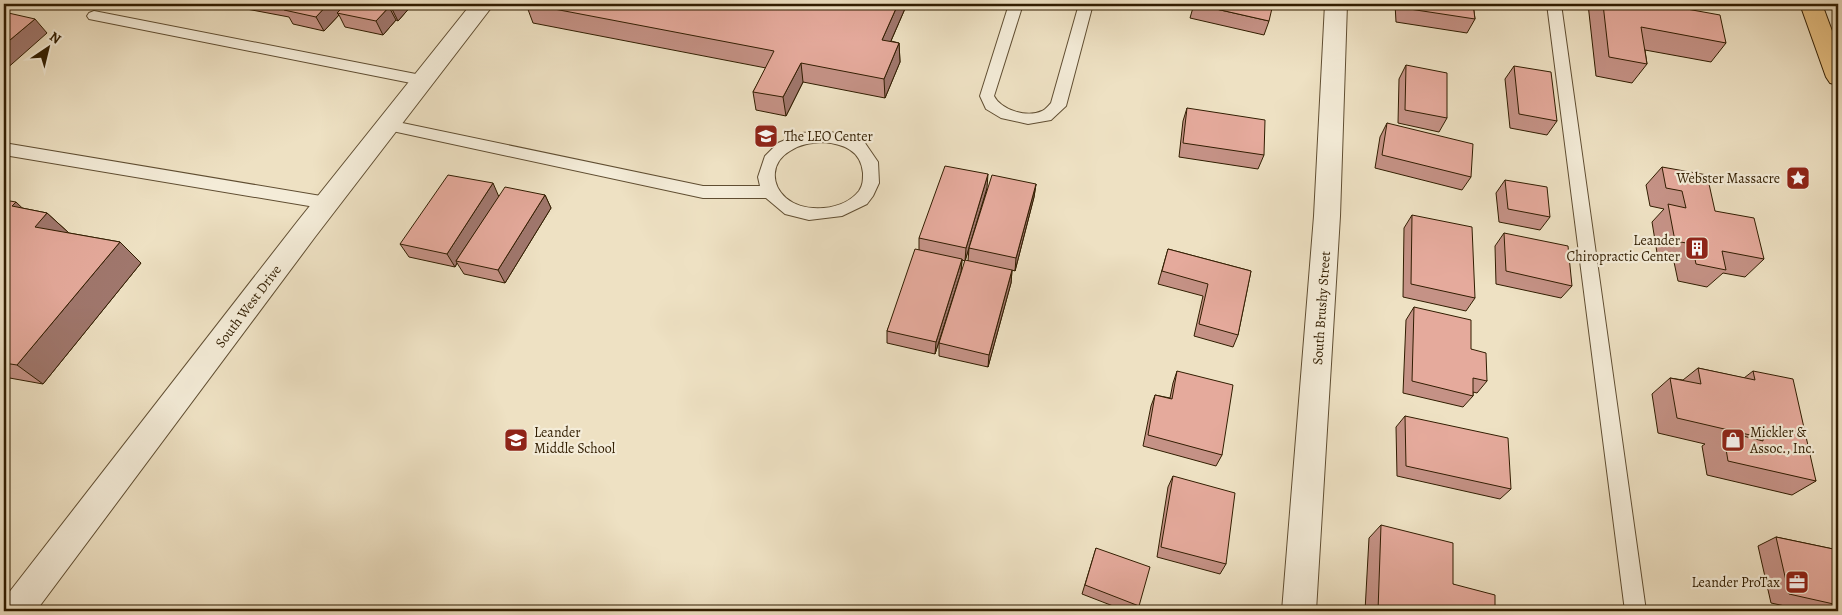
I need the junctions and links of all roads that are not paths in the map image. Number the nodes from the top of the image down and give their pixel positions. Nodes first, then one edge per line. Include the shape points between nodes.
1 (483, 4) edge
2 (1016, 4) edge
3 (1086, 4) edge
4 (1336, 4) edge
5 (1554, 4) edge
6 (1811, 4) edge
7 (94, 16) dead end
8 (1838, 77) edge
9 (421, 80) junction
10 (388, 125) junction
11 (4, 149) edge
12 (770, 192) junction
13 (327, 203) junction
14 (16, 611) edge
15 (1299, 611) edge
16 (1636, 611) edge

1 - 9 street, South West Drive
2 - 3 lane via 987,96 998,110 1028,119 1046,116 1058,106
4 - 15 street, South Brushy Street via 1327,216
5 - 16 lane
6 - 8 main road
7 - 9 lane
9 - 10 street, South West Drive
10 - 12 lane via 703,192
10 - 13 street, South West Drive
11 - 13 lane
12 - 12 lane via 781,205 799,213 820,215 842,210 859,201 870,187 873,171 868,156 856,145 839,137 819,135 799,139 782,148 770,161 766,176
13 - 14 street, South West Drive

